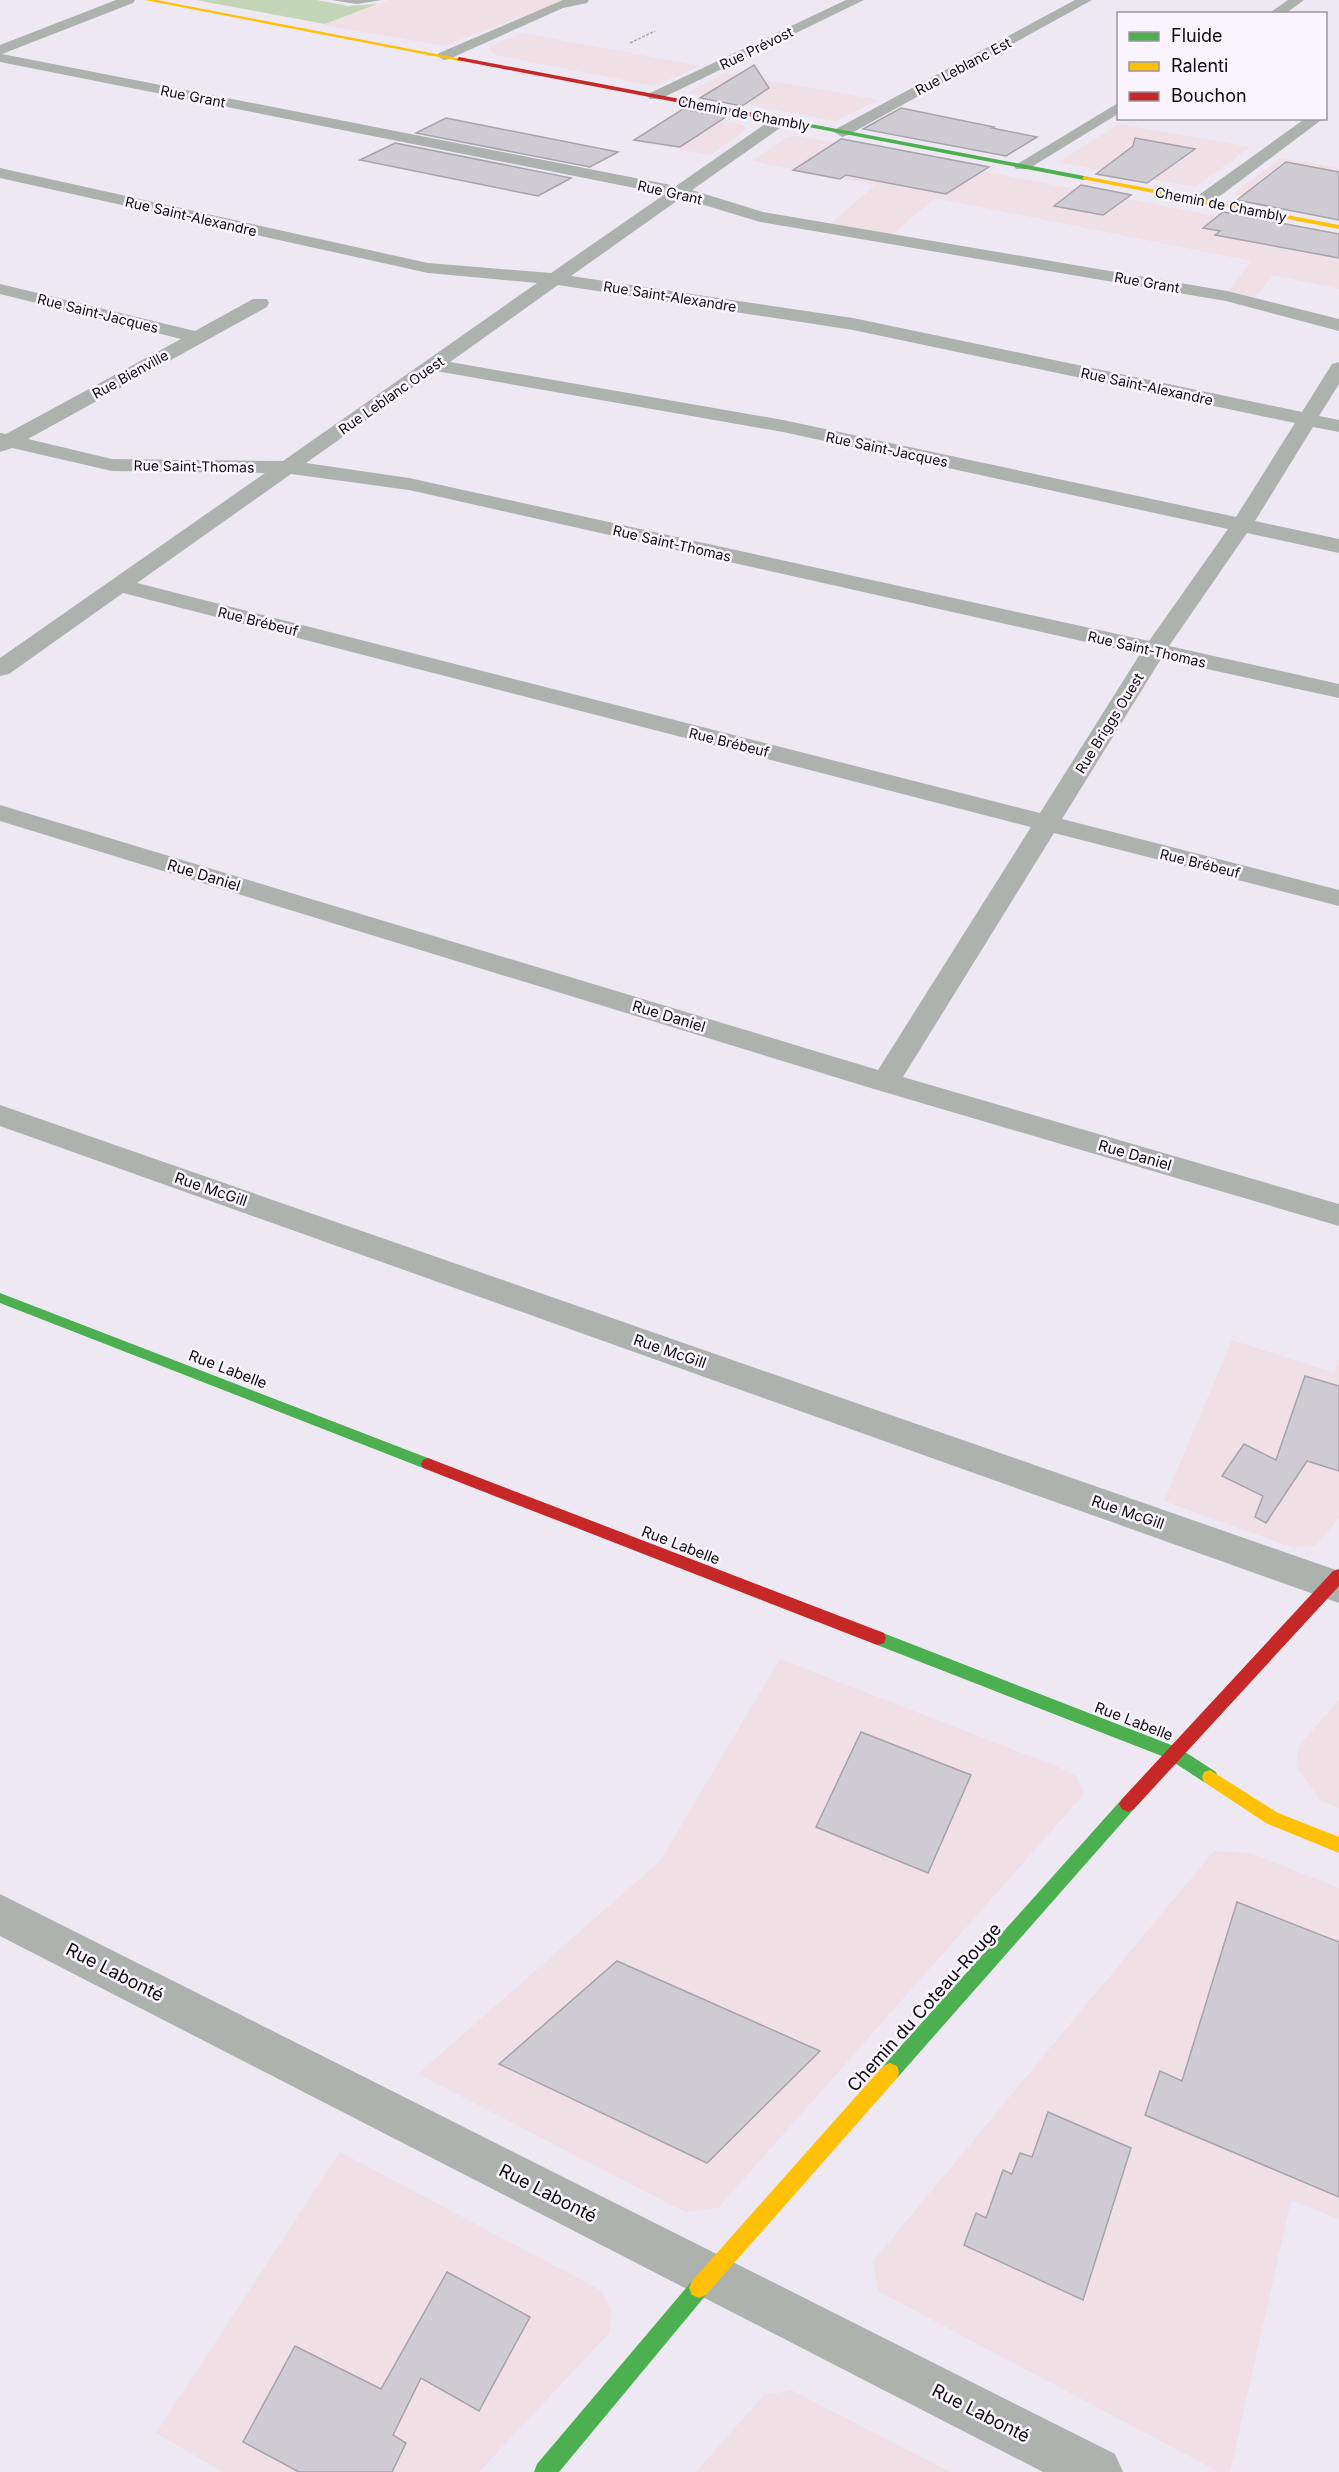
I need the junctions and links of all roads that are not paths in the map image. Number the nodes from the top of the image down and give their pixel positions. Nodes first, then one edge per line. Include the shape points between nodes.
1 (128, 0) edge
2 (148, 0) edge
3 (336, 0) edge
4 (378, 0) edge
5 (582, 0) edge
6 (857, 0) edge
7 (1085, 0) edge
8 (1297, 0) edge
9 (1278, 12) edge
10 (0, 50) edge
11 (444, 56) junction
12 (0, 58) edge
13 (655, 96) junction
14 (1117, 109) edge
15 (781, 120) junction
16 (1314, 120) edge
17 (842, 132) junction
18 (1022, 166) junction
19 (0, 173) edge
20 (680, 192) junction
21 (1202, 201) junction
22 (1339, 227) edge
23 (556, 279) junction
24 (0, 289) edge
25 (260, 303) dead end
26 (1339, 325) edge
27 (196, 338) junction
28 (434, 365) junction
29 (1339, 368) edge
30 (1306, 420) junction
31 (1339, 426) edge
32 (3, 442) edge
33 (288, 467) junction
34 (1241, 526) junction
35 (1339, 546) edge
36 (119, 585) junction
37 (1154, 651) junction
38 (0, 669) edge
39 (1339, 691) edge
40 (0, 813) edge
41 (1046, 824) junction
42 (1339, 898) edge
43 (885, 1082) junction
44 (0, 1115) edge
45 (1339, 1215) edge
46 (0, 1298) edge
47 (1336, 1582) edge
48 (1173, 1753) junction
49 (1339, 1845) edge
50 (0, 1914) edge
51 (710, 2275) junction
52 (545, 2472) edge
53 (1097, 2472) edge

1 - 10 street
2 - 11 main road, Chemin de Chambly
3 - 4 lane
5 - 11 street via 559,5
6 - 13 street, Rue Prévost
7 - 17 street, Rue Leblanc Est
8 - 9 street
11 - 13 main road, Chemin de Chambly
12 - 20 street, Rue Grant
13 - 15 main road, Chemin de Chambly
14 - 18 street
15 - 17 main road, Chemin de Chambly
15 - 20 street, Rue Leblanc Ouest
16 - 21 street
17 - 18 main road, Chemin de Chambly
18 - 21 main road, Chemin de Chambly
19 - 23 street, Rue Saint-Alexandre via 428,268
20 - 23 street, Rue Leblanc Ouest
20 - 26 street, Rue Grant via 760,217 1227,296
21 - 22 main road, Chemin de Chambly
23 - 28 street, Rue Leblanc Ouest
23 - 30 street, Rue Saint-Alexandre via 853,324
24 - 27 street, Rue Saint-Jacques
25 - 27 street, Rue Bienville
27 - 32 street, Rue Bienville
28 - 33 street, Rue Leblanc Ouest
28 - 34 street, Rue Saint-Jacques via 783,426
29 - 30 street, Rue Briggs Ouest
30 - 31 street, Rue Saint-Alexandre
30 - 34 street, Rue Briggs Ouest
32 - 33 street, Rue Saint-Thomas via 112,465
33 - 36 street, Rue Leblanc Ouest
33 - 37 street, Rue Saint-Thomas via 409,484
34 - 35 street, Rue Saint-Jacques
34 - 37 street, Rue Briggs Ouest
36 - 38 street, Rue Leblanc Ouest
36 - 41 street, Rue Brébeuf
37 - 39 street, Rue Saint-Thomas
37 - 41 street, Rue Briggs Ouest
40 - 43 street, Rue Daniel
41 - 42 street, Rue Brébeuf
41 - 43 street, Rue Briggs Ouest
43 - 45 street, Rue Daniel
44 - 47 street, Rue McGill
46 - 48 main road, Rue Labelle
47 - 48 main road, Chemin du Coteau-Rouge
48 - 49 main road, Rue Labelle via 1272,1818
48 - 51 main road, Chemin du Coteau-Rouge
50 - 51 street, Rue Labonté
51 - 52 main road, Chemin du Coteau-Rouge
51 - 53 street, Rue Labonté

